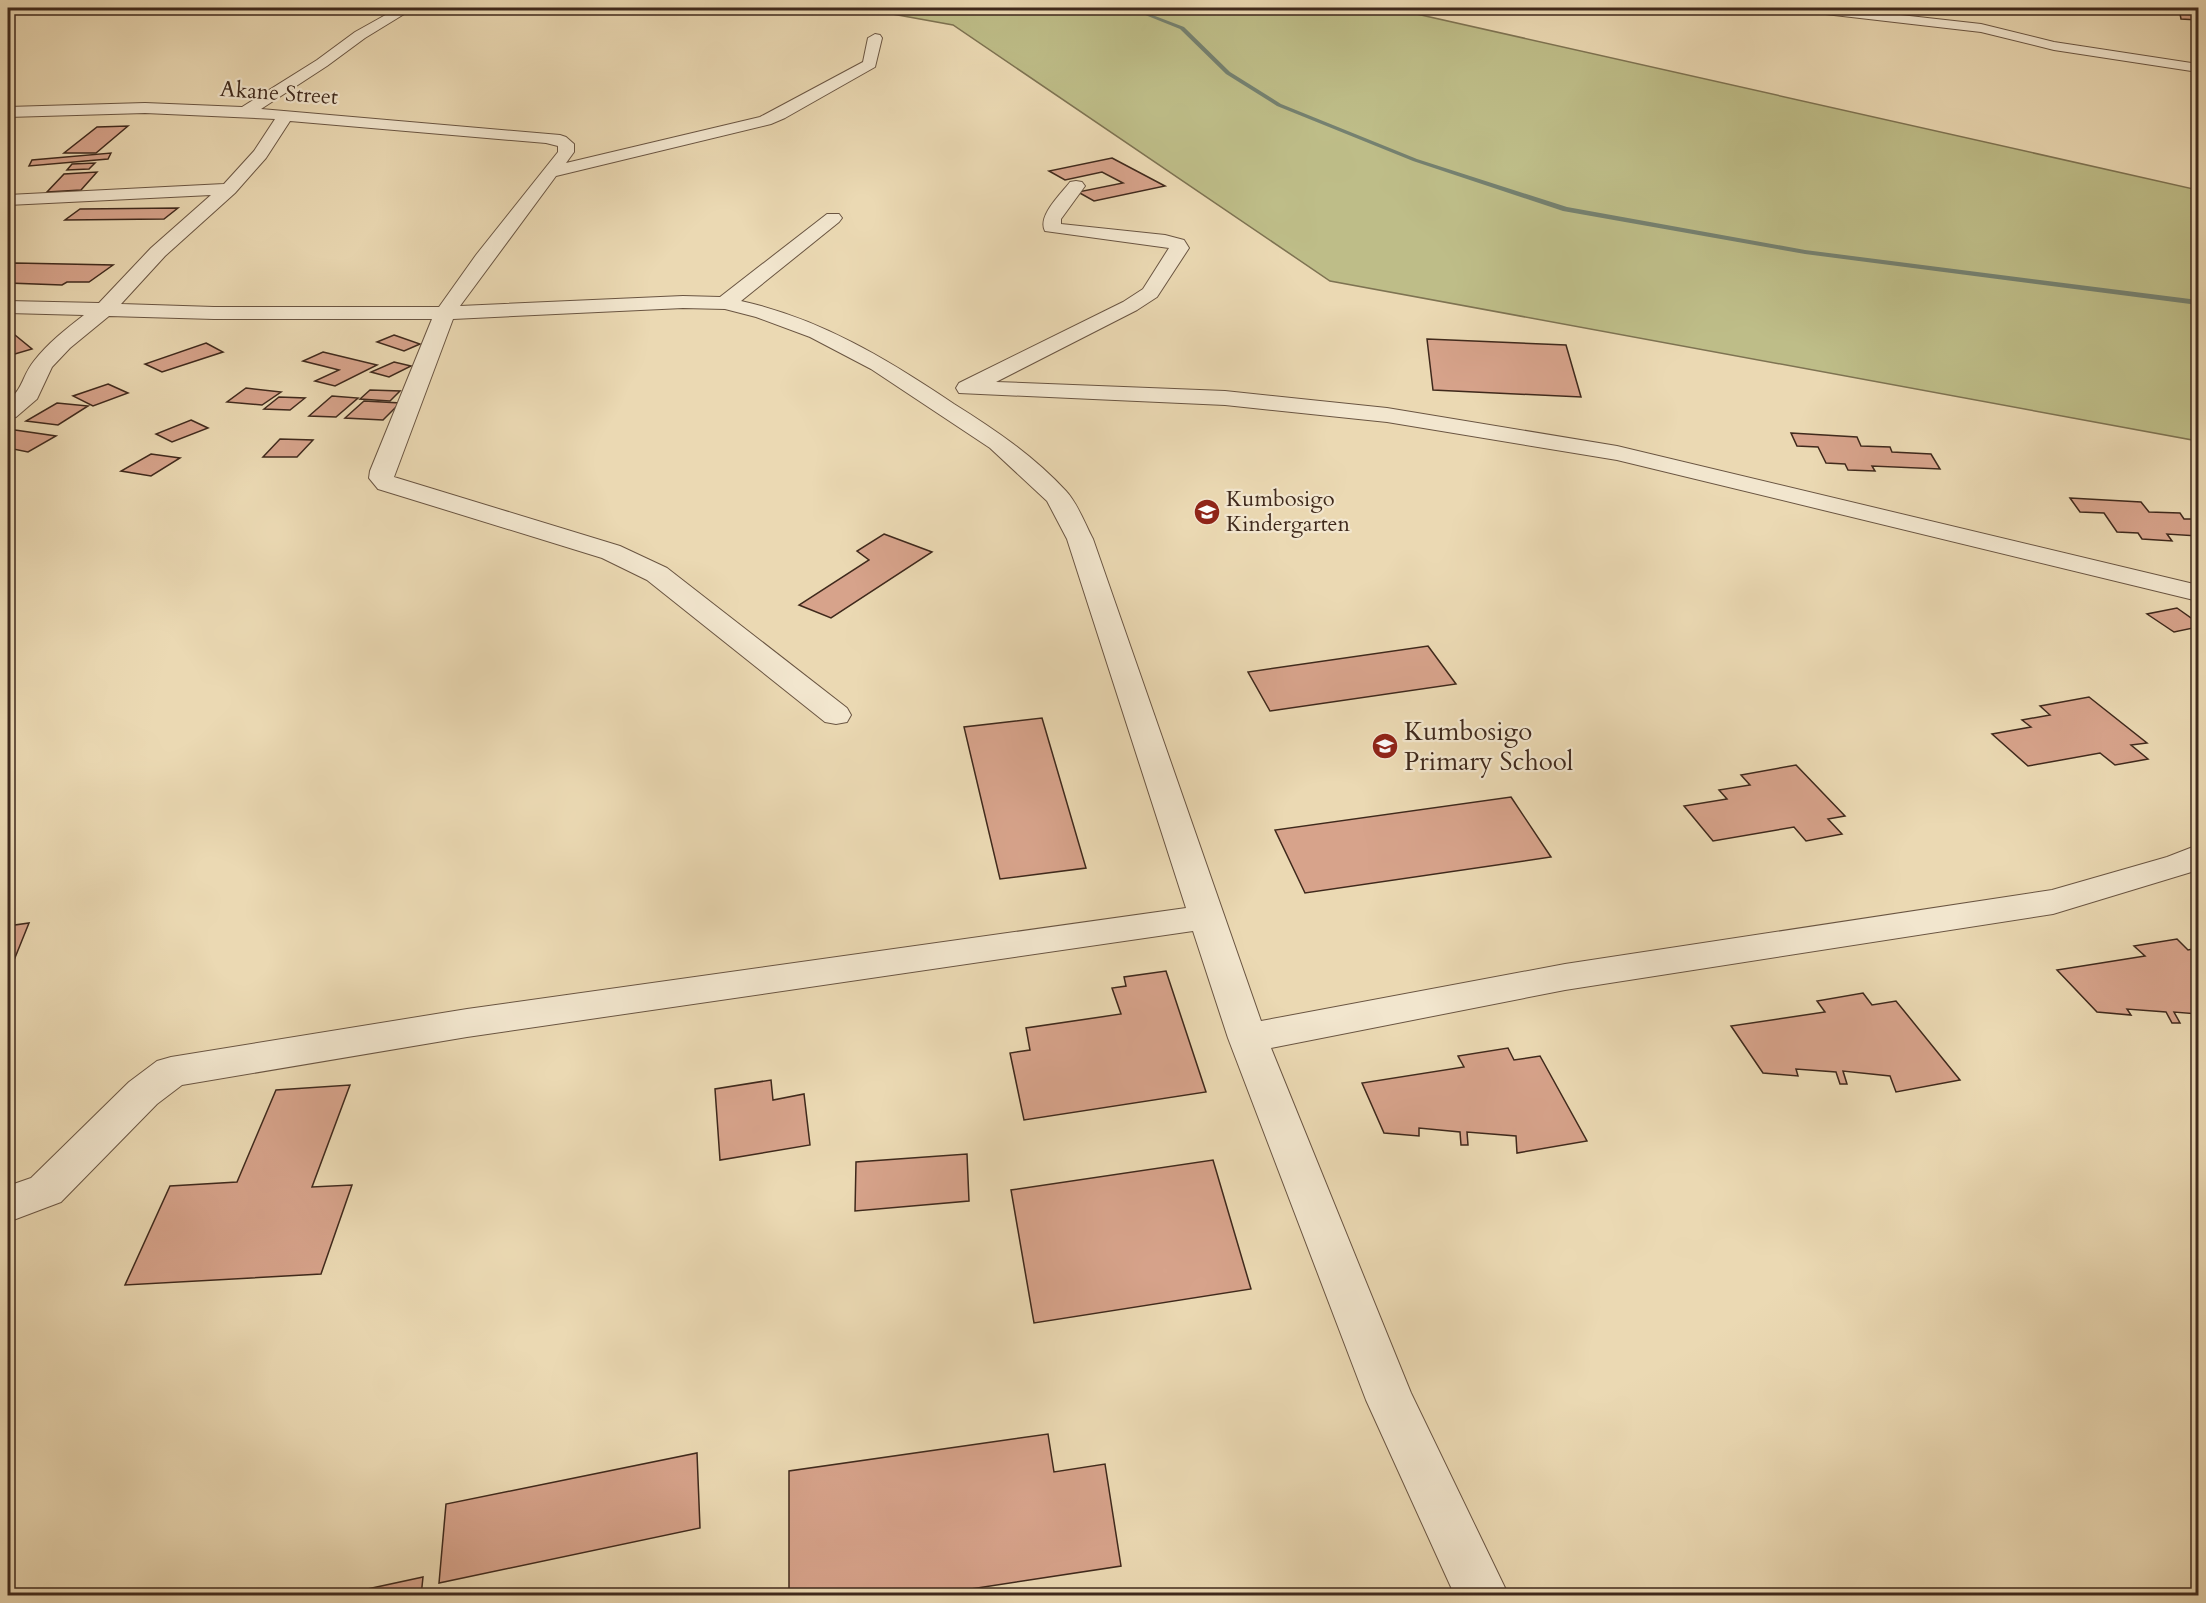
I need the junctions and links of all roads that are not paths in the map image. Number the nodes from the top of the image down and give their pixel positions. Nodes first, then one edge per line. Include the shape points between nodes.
1 (407, 8) edge
2 (1808, 8) edge
3 (1954, 13) dead end
4 (1981, 28) junction
5 (875, 38) dead end
6 (2199, 68) edge
7 (244, 111) junction
8 (8, 112) edge
9 (286, 115) junction
10 (551, 172) junction
11 (1076, 186) dead end
12 (229, 189) junction
13 (8, 200) edge
14 (833, 218) dead end
15 (725, 303) junction
16 (8, 307) edge
17 (104, 310) junction
18 (445, 313) junction
19 (967, 388) junction
20 (938, 404) junction
21 (8, 412) edge
22 (2199, 593) edge
23 (836, 715) dead end
24 (2199, 856) edge
25 (1206, 917) junction
26 (1247, 1038) junction
27 (8, 1204) edge
28 (1483, 1596) edge

1 - 7 street
2 - 4 street
3 - 4 street
4 - 6 street via 2054,46
5 - 10 street via 870,64 765,121
7 - 8 street, Akane Street via 145,108
7 - 9 street, Akane Street
9 - 10 street, Akane Street via 560,140 566,152
9 - 12 street via 260,154
10 - 18 street
11 - 19 street via 1052,219 1052,227 1165,241 1179,248 1150,293
12 - 13 street
12 - 17 street via 158,252
14 - 15 street
15 - 18 street
15 - 20 street via 763,312 817,333 879,364
16 - 17 street
17 - 18 street
17 - 21 street via 62,343 42,365 29,394
18 - 23 street via 381,478 387,484 611,552 657,574
19 - 20 street
19 - 22 street via 1225,398 1387,415 1605,451
20 - 25 street via 998,443 1024,466 1058,497 1075,528
24 - 26 street via 2053,902 1565,977
25 - 26 street
25 - 27 street via 467,1023 171,1072 142,1093 46,1190
26 - 28 street via 1390,1400

